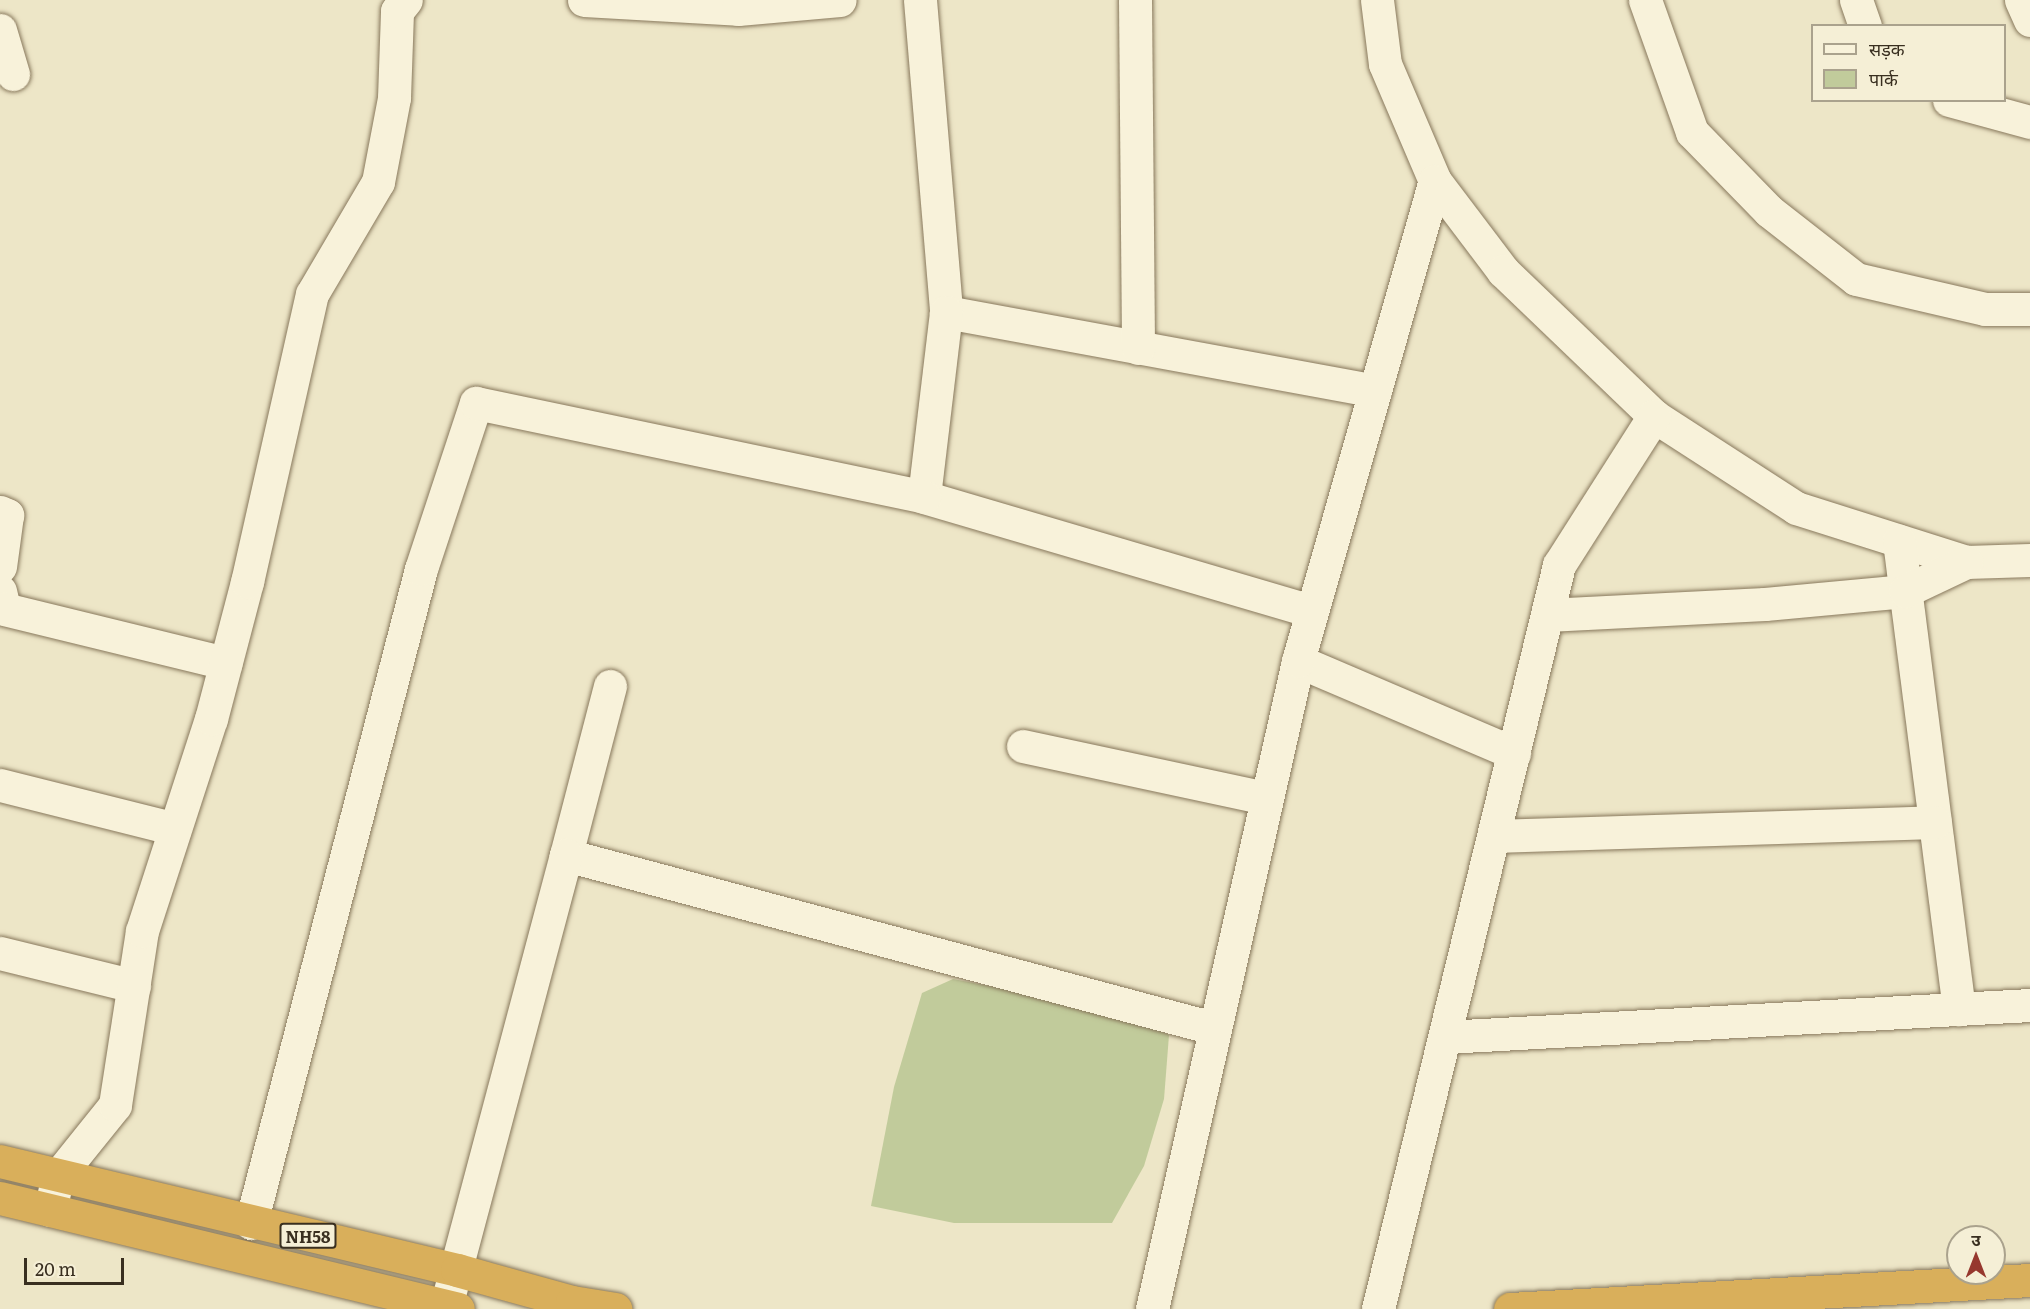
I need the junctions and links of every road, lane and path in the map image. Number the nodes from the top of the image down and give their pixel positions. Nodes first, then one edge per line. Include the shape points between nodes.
1 (406, 0) edge
2 (584, 0) edge
3 (840, 0) edge
4 (920, 0) edge
5 (1135, 0) edge
6 (1377, 0) edge
7 (1645, 0) edge
8 (1856, 0) edge
9 (2021, 0) edge
10 (2030, 20) edge
11 (1864, 24) edge
12 (0, 30) edge
13 (13, 74) dead end
14 (1956, 102) edge
15 (2030, 122) edge
16 (1435, 181) junction
17 (2030, 309) edge
18 (946, 312) junction
19 (1138, 348) junction
20 (1375, 391) junction
21 (1654, 416) junction
22 (924, 497) junction
23 (0, 512) edge
24 (1899, 541) junction
25 (2030, 560) edge
26 (1966, 562) junction
27 (0, 567) edge
28 (1905, 591) junction
29 (1, 602) edge
30 (1312, 611) junction
31 (1547, 615) junction
32 (1298, 661) junction
33 (225, 663) junction
34 (610, 686) dead end
35 (1023, 746) dead end
36 (1514, 753) junction
37 (0, 785) edge
38 (1266, 798) junction
39 (1935, 822) junction
40 (175, 828) junction
41 (1494, 836) junction
42 (566, 855) junction
43 (0, 953) edge
44 (134, 986) junction
45 (2030, 1005) edge
46 (1959, 1009) junction
47 (1213, 1028) junction
48 (1445, 1037) junction
49 (0, 1161) edge
50 (58, 1176) junction
51 (0, 1198) edge
52 (50, 1210) junction
53 (251, 1223) junction
54 (457, 1270) junction
55 (2030, 1280) edge
56 (433, 1305) edge
57 (615, 1309) edge
58 (1152, 1309) edge
59 (1378, 1309) edge
60 (1510, 1309) edge

1 - 33 street via 397,11 394,98 378,182 312,294
2 - 3 street via 738,9
4 - 18 street
5 - 19 street
6 - 16 street via 1385,64
7 - 17 street via 1692,132 1769,211 1856,279 1985,309
8 - 11 street
9 - 10 street
12 - 13 street
14 - 15 street
16 - 20 street
16 - 21 street via 1503,271
18 - 19 street
18 - 22 street
19 - 20 street
20 - 30 street
21 - 24 street via 1796,508
21 - 31 street via 1559,565
22 - 30 street
22 - 53 street via 476,403 420,569
23 - 27 street via 7,516
24 - 26 street
24 - 28 street
25 - 26 street
26 - 28 street
28 - 31 street via 1765,604
28 - 39 street
29 - 33 street
30 - 32 street
31 - 36 street
32 - 36 street
32 - 38 street
33 - 40 street
34 - 42 street
35 - 38 street
36 - 41 street
37 - 40 street
38 - 47 street
39 - 41 street
39 - 46 street
40 - 44 street via 142,931
41 - 48 street
42 - 47 street
42 - 54 street
43 - 44 street
44 - 50 street via 115,1105
45 - 46 street
46 - 48 street
47 - 58 street
48 - 59 street
49 - 50 highway, NH58
50 - 52 street
50 - 53 highway, NH58
51 - 52 highway, NH58
52 - 56 highway, NH58
53 - 54 highway, NH58
54 - 56 street
54 - 57 highway, NH58 via 572,1302
55 - 60 highway

